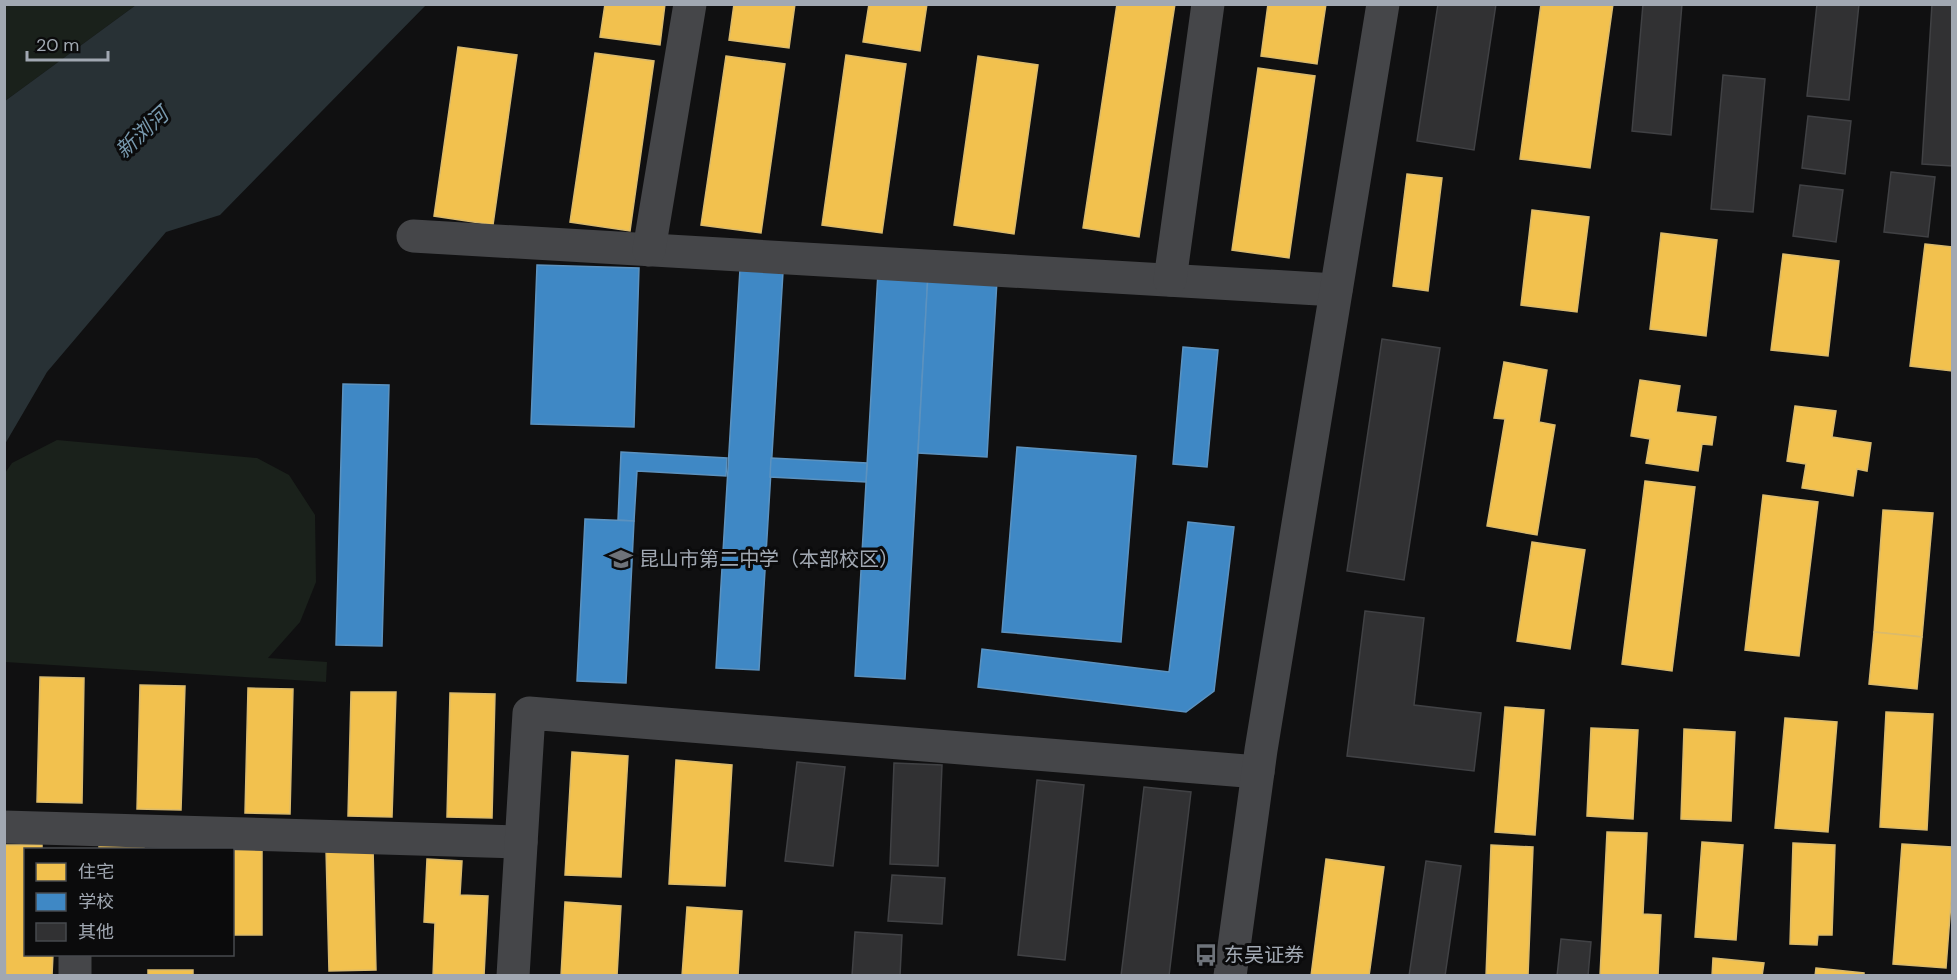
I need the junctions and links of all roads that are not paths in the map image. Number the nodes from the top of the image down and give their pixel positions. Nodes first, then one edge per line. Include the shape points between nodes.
1 (690, 4) edge
2 (1208, 4) edge
3 (1383, 4) edge
4 (413, 236) dead end
5 (649, 250) junction
6 (1170, 280) junction
7 (1336, 290) junction
8 (1258, 772) junction
9 (4, 827) edge
10 (76, 839) edge
11 (521, 842) junction
12 (75, 956) edge
13 (75, 975) edge
14 (513, 975) edge
15 (1230, 975) edge

1 - 5 street
2 - 6 street
3 - 7 street
4 - 5 street
5 - 6 street
6 - 7 street
7 - 8 street
8 - 11 street via 529,713
8 - 15 street
9 - 10 street
10 - 11 street
11 - 14 street
12 - 13 street

